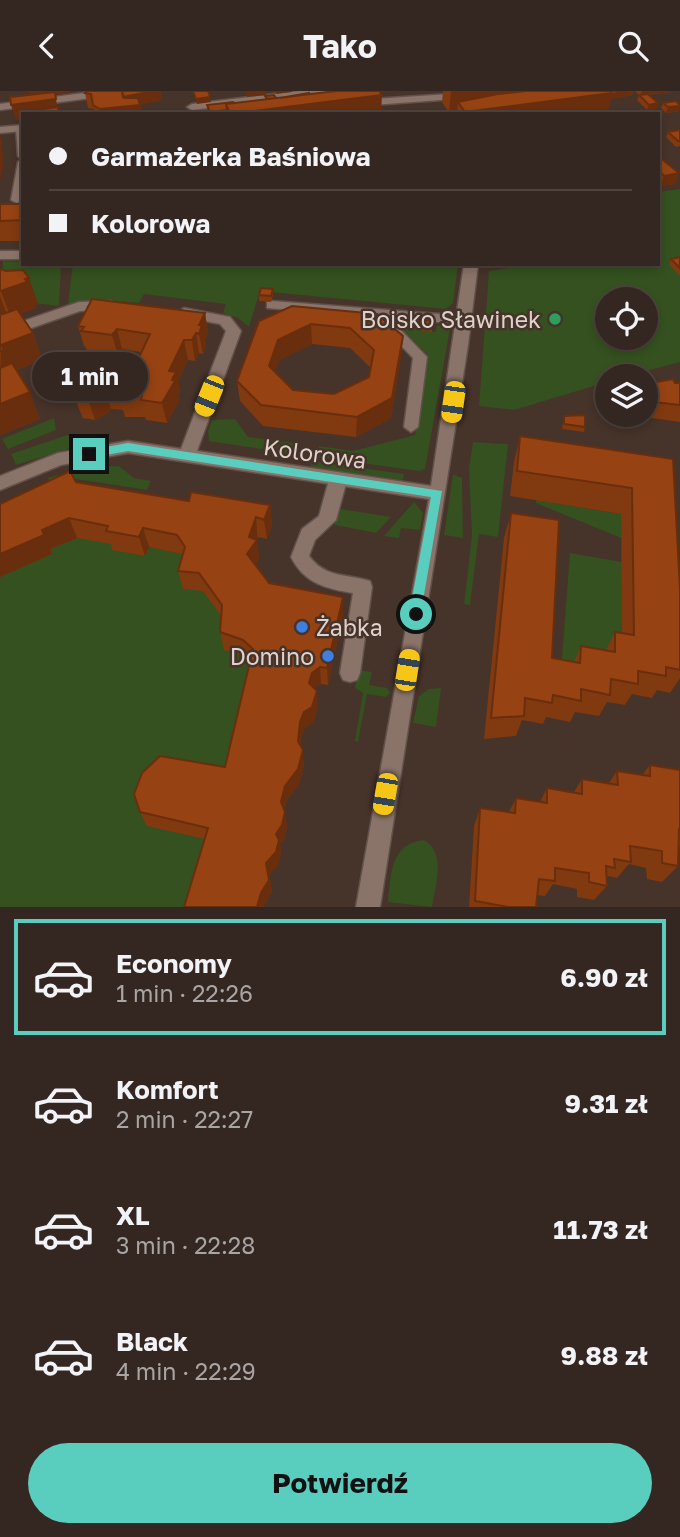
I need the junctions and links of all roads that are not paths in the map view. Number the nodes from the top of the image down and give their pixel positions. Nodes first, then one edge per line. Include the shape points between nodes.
1 (121, 91) edge
2 (323, 91) edge
3 (481, 94) edge
4 (402, 95) edge
5 (351, 104) edge
6 (0, 107) edge
7 (192, 107) dead end
8 (413, 112) edge
9 (21, 128) edge
10 (0, 131) edge
11 (21, 174) edge
12 (17, 199) dead end
13 (0, 255) edge
14 (21, 255) edge
15 (471, 266) edge
16 (272, 305) edge
17 (124, 307) edge
18 (163, 311) edge
19 (390, 313) junction
20 (465, 320) junction
21 (0, 334) edge
22 (411, 427) dead end
23 (186, 457) junction
24 (338, 481) junction
25 (0, 483) edge
26 (438, 494) junction
27 (349, 673) dead end
28 (368, 907) edge

1 - 6 lane via 74,102
2 - 7 lane
3 - 4 street via 428,100
4 - 5 street
4 - 8 street
9 - 10 street
11 - 12 lane
13 - 14 street
15 - 20 street
16 - 19 lane
17 - 21 street via 79,307
18 - 23 street via 219,318 234,331
19 - 20 lane
19 - 22 lane via 391,327 420,357
20 - 26 street
23 - 24 street, Kolorowa
23 - 25 street, Kolorowa via 128,447 58,459
24 - 26 street, Kolorowa
24 - 27 street via 327,520 306,535 300,557 307,571 315,575 363,587
26 - 28 street

